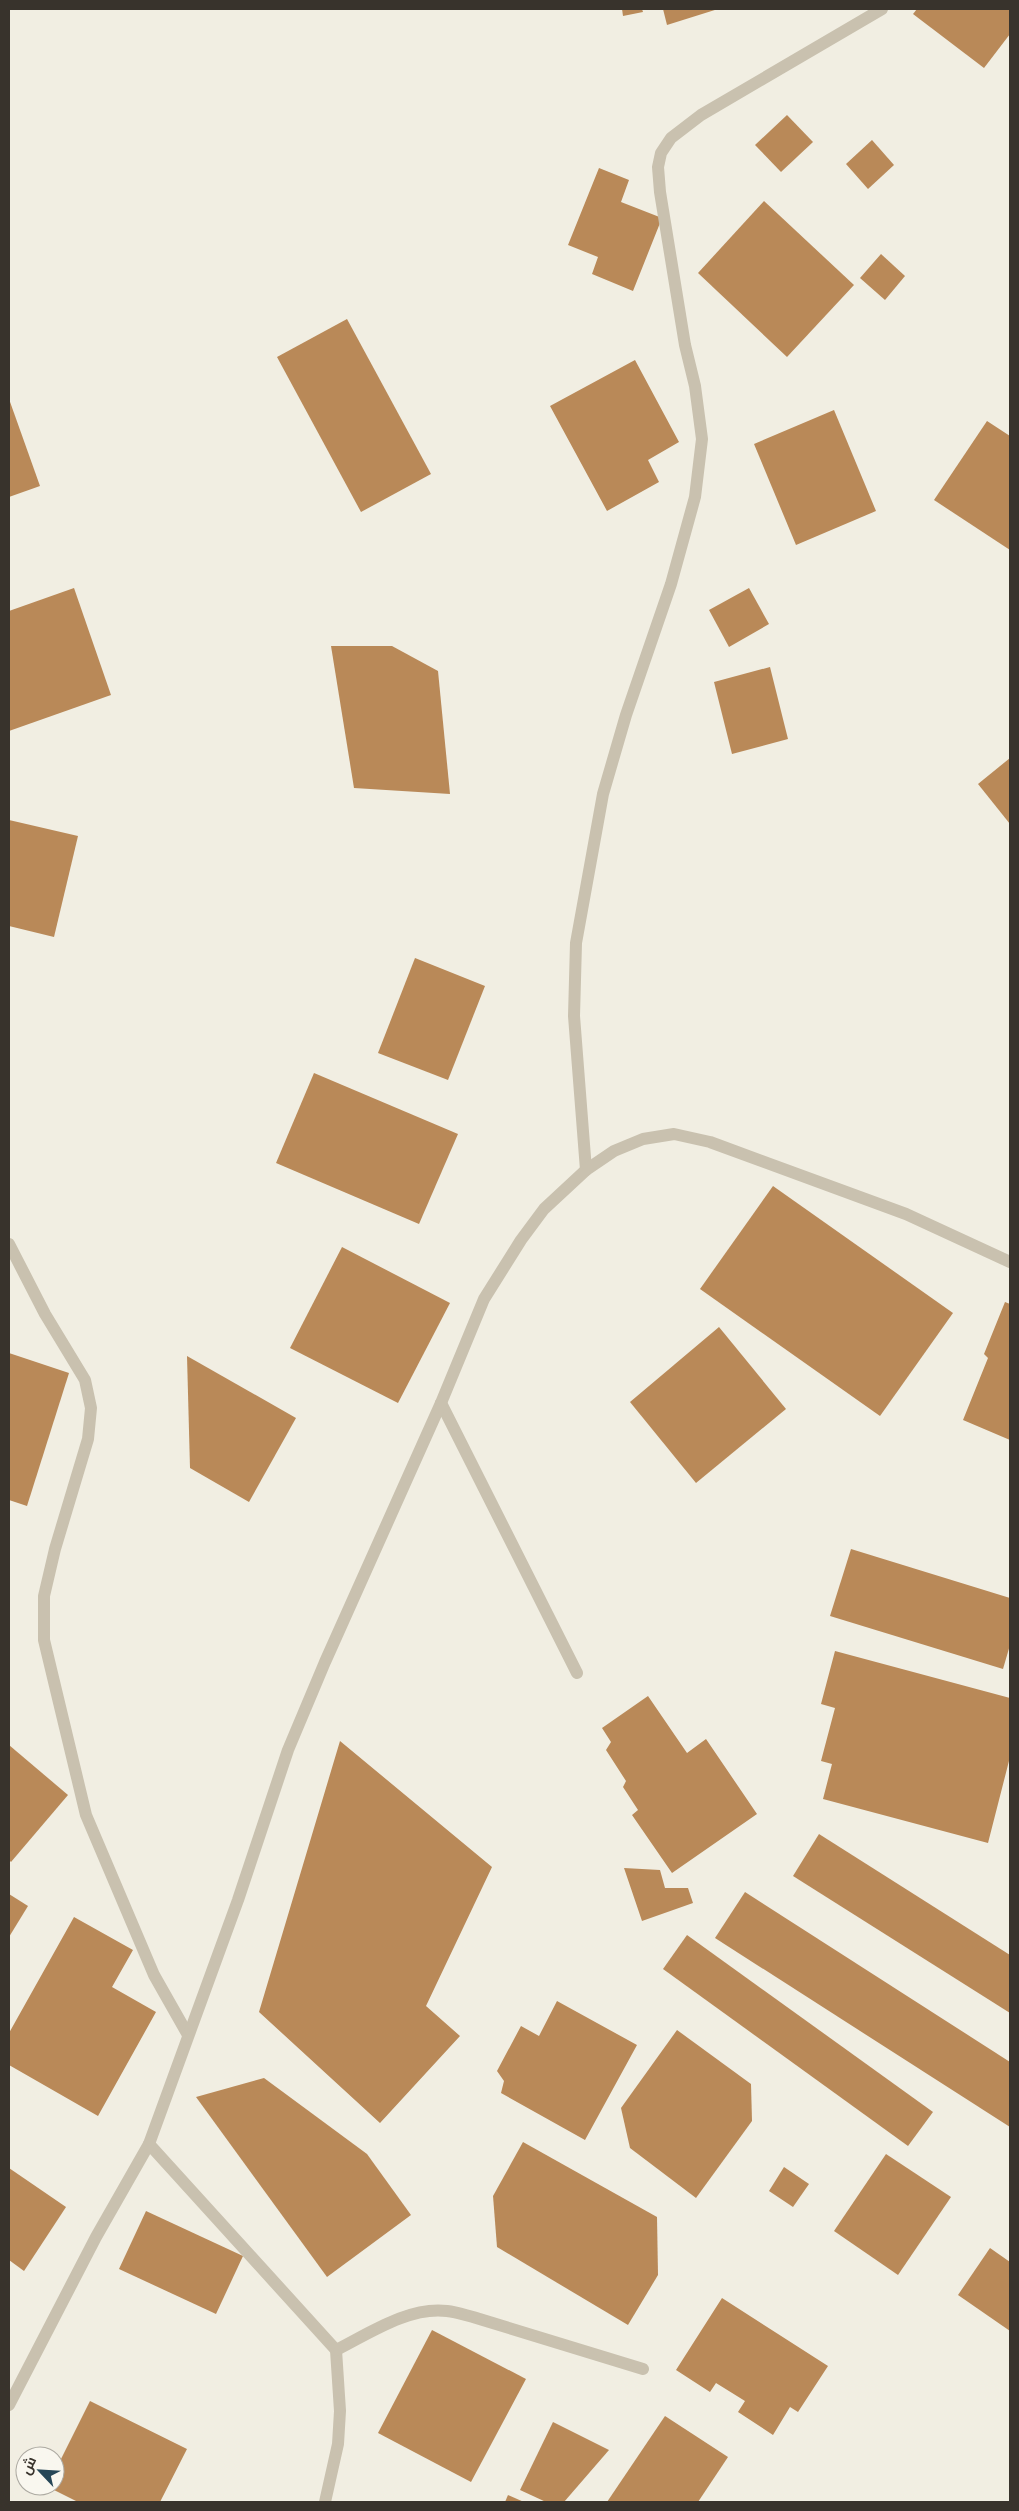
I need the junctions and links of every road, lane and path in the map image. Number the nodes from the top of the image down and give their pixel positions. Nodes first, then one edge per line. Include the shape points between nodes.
1 (882, 9) edge
2 (586, 1170) junction
3 (9, 1244) edge
4 (1010, 1262) edge
5 (441, 1402) junction
6 (576, 1673) dead end
7 (188, 2035) junction
8 (149, 2144) junction
9 (336, 2350) junction
10 (643, 2369) dead end
11 (9, 2405) edge
12 (325, 2502) edge

1 - 2 street via 701,115 671,138 661,153 658,167 660,192 702,439 695,497 674,575 603,794 576,943 574,1016
2 - 4 street via 614,1151 643,1139 674,1134 710,1142 906,1214
2 - 5 street via 544,1209 484,1299
3 - 7 street via 45,1314 85,1380 91,1408 88,1439 44,1596 44,1640 86,1815 154,1975
5 - 6 street
5 - 7 street via 288,1750
7 - 8 street
8 - 9 street
8 - 11 street via 91,2245
9 - 10 street via 397,2321 425,2312 446,2311
9 - 12 street via 340,2410 338,2444

